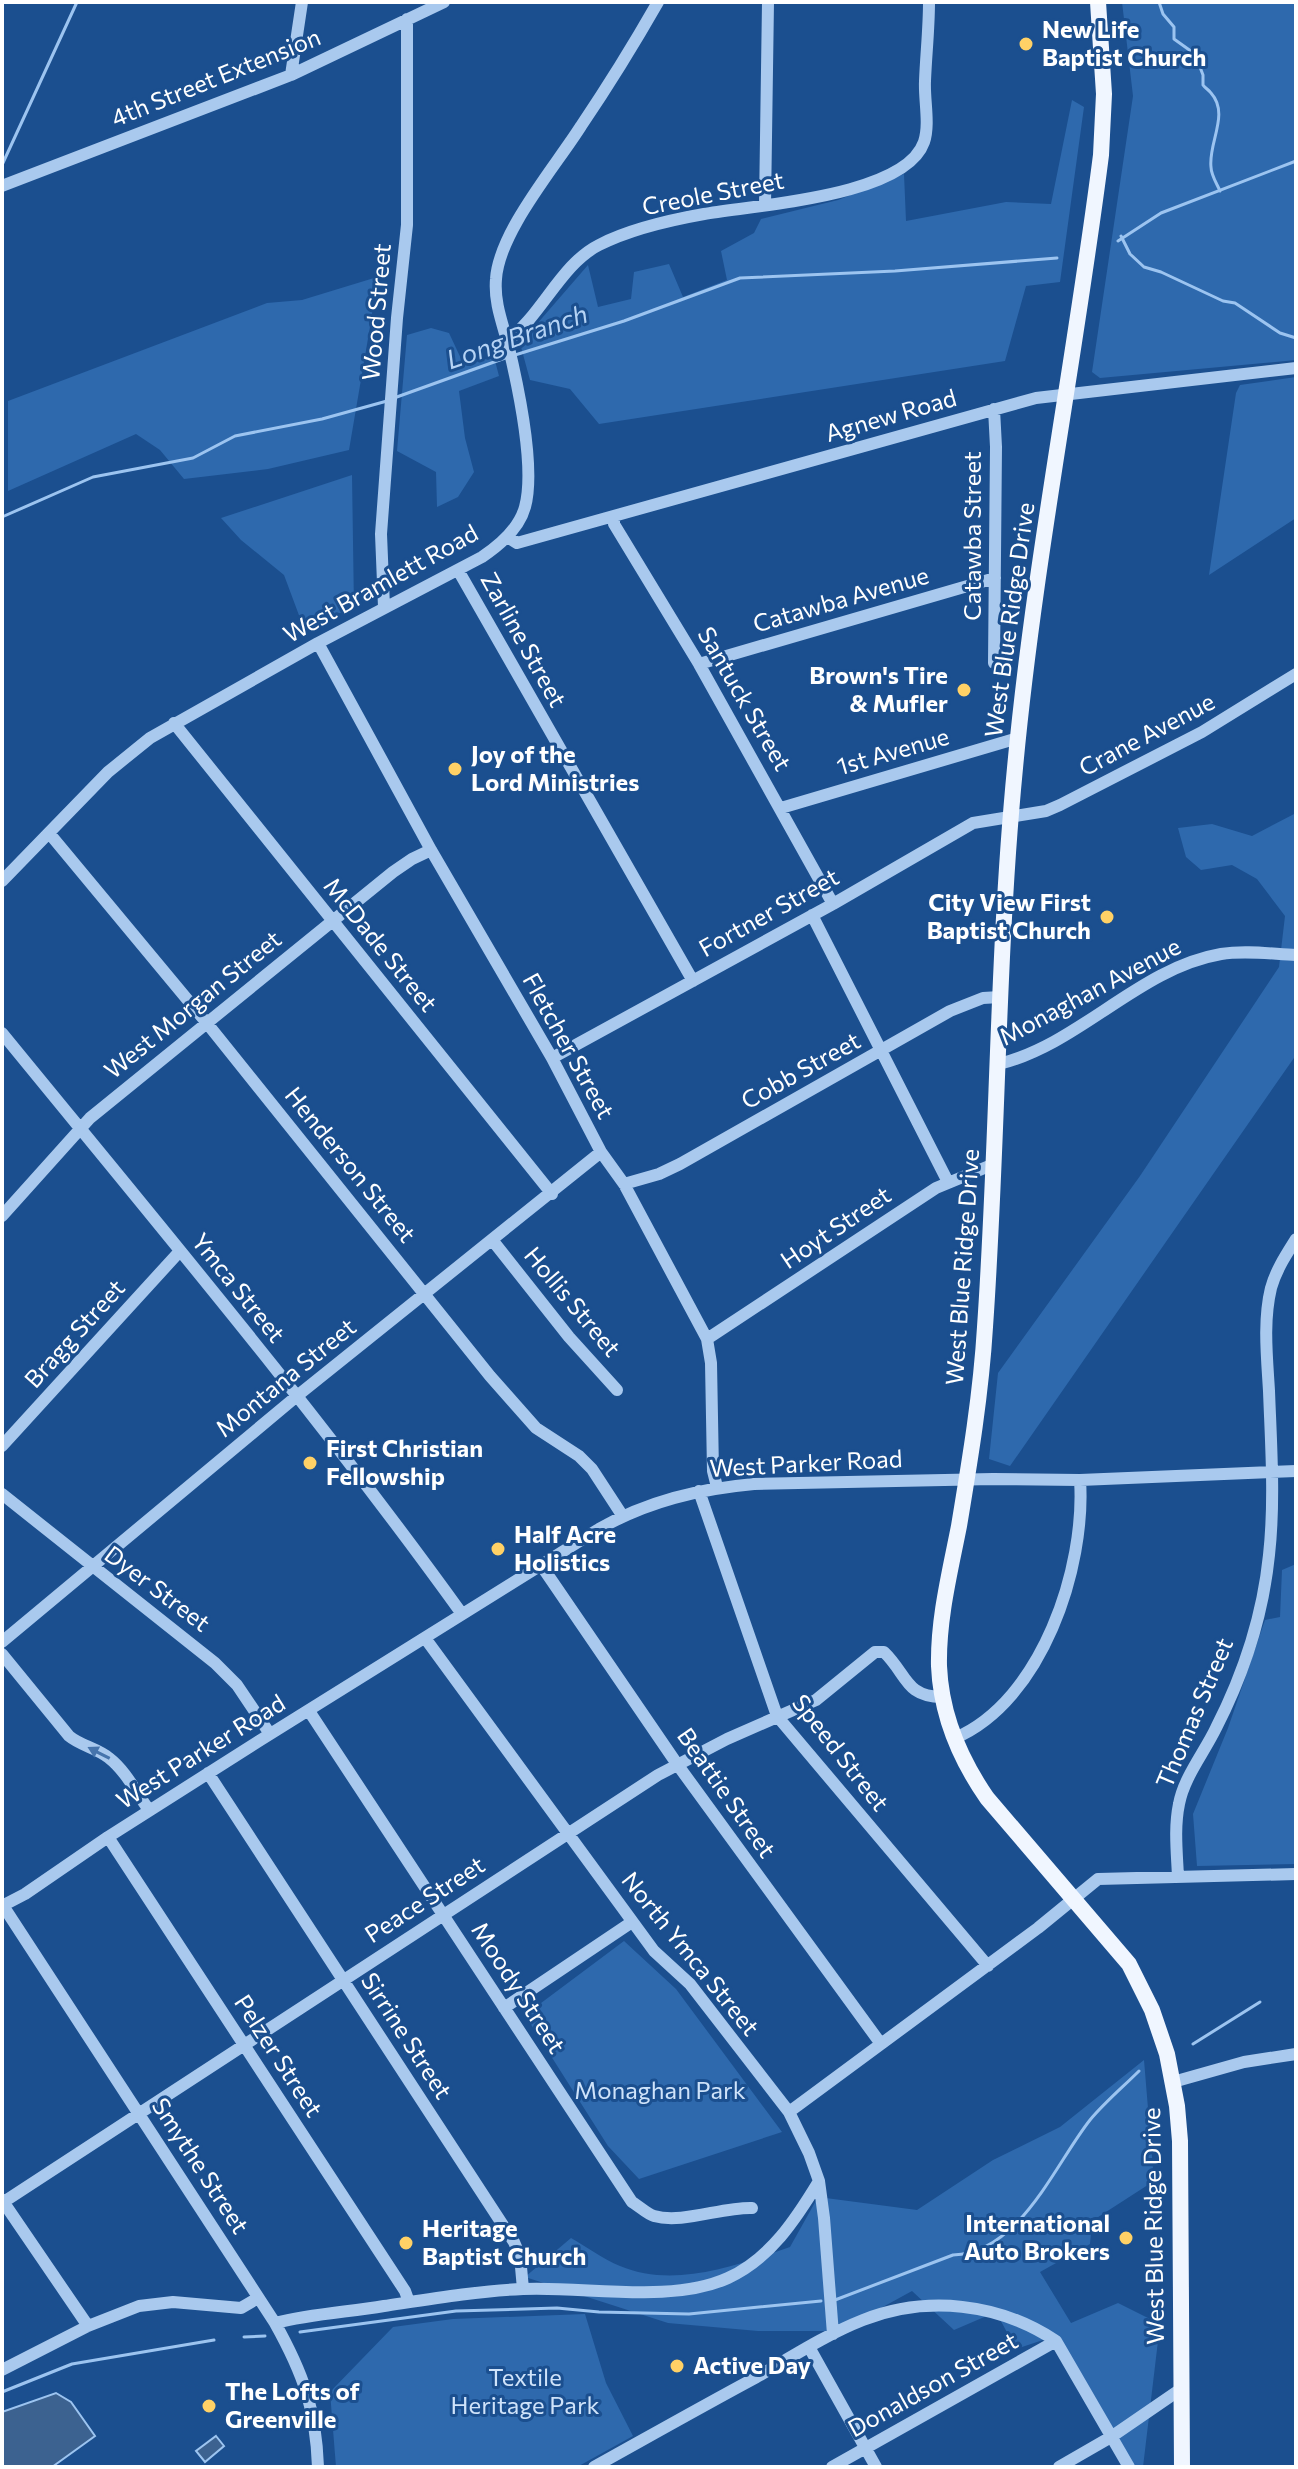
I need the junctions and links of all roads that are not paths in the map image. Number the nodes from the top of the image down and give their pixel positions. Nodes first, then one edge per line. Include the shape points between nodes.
1 (302, 2) edge
2 (444, 2) edge
3 (658, 2) edge
4 (768, 2) edge
5 (929, 2) edge
6 (1098, 2) edge
7 (407, 19) junction
8 (291, 75) junction
9 (2, 186) edge
10 (765, 205) junction
11 (508, 345) junction
12 (1296, 368) edge
13 (1067, 394) junction
14 (994, 409) junction
15 (614, 518) junction
16 (507, 537) junction
17 (458, 570) junction
18 (995, 578) junction
19 (384, 607) junction
20 (318, 643) junction
21 (994, 663) dead end
22 (699, 664) junction
23 (1296, 674) edge
24 (174, 723) junction
25 (1018, 738) junction
26 (781, 808) junction
27 (1011, 817) junction
28 (49, 833) junction
29 (431, 850) junction
30 (2, 881) edge
31 (833, 904) junction
32 (812, 915) junction
33 (333, 921) junction
34 (1296, 955) edge
35 (693, 981) junction
36 (1000, 997) junction
37 (206, 1022) junction
38 (2, 1033) edge
39 (880, 1051) junction
40 (552, 1058) junction
41 (999, 1064) junction
42 (80, 1129) junction
43 (601, 1152) junction
44 (994, 1164) junction
45 (948, 1182) junction
46 (624, 1184) junction
47 (552, 1194) junction
48 (2, 1216) edge
49 (1296, 1239) edge
50 (493, 1241) junction
51 (180, 1251) junction
52 (426, 1295) junction
53 (707, 1339) junction
54 (617, 1390) dead end
55 (297, 1396) junction
56 (2, 1446) edge
57 (1296, 1471) edge
58 (1271, 1472) junction
59 (967, 1480) junction
60 (1080, 1480) junction
61 (717, 1487) junction
62 (699, 1491) junction
63 (2, 1494) edge
64 (622, 1515) junction
65 (541, 1565) junction
66 (94, 1568) junction
67 (462, 1614) junction
68 (425, 1638) junction
69 (2, 1642) edge
70 (2, 1654) edge
71 (942, 1697) junction
72 (309, 1711) junction
73 (777, 1716) junction
74 (270, 1734) junction
75 (955, 1738) junction
76 (677, 1764) junction
77 (208, 1773) junction
78 (149, 1810) junction
79 (567, 1834) junction
80 (108, 1837) junction
81 (1296, 1874) edge
82 (1178, 1877) junction
83 (1075, 1899) junction
84 (2, 1905) edge
85 (444, 1916) junction
86 (632, 1922) junction
87 (988, 1966) junction
88 (343, 1979) junction
89 (504, 2008) junction
90 (244, 2044) junction
91 (881, 2044) junction
92 (1296, 2054) edge
93 (1173, 2082) junction
94 (789, 2112) junction
95 (139, 2113) junction
96 (819, 2181) junction
97 (2, 2202) edge
98 (752, 2208) dead end
99 (523, 2289) junction
100 (258, 2298) junction
101 (409, 2302) junction
102 (275, 2323) junction
103 (88, 2326) junction
104 (833, 2334) junction
105 (1056, 2341) junction
106 (809, 2347) junction
107 (2, 2370) edge
108 (1181, 2389) junction
109 (1111, 2437) junction
110 (865, 2448) junction
111 (615, 2462) edge
112 (318, 2467) edge
113 (594, 2467) edge
114 (832, 2467) edge
115 (876, 2467) edge
116 (1059, 2467) edge
117 (1129, 2467) edge
118 (1182, 2467) edge

1 - 8 street
2 - 7 street, 4th Street Extension
3 - 11 street, West Bramlett Road via 505,244 495,289
4 - 10 street
5 - 10 street, Creole Street via 926,132 916,156 891,174 846,190
6 - 13 main road, West Blue Ridge Drive via 1103,131
7 - 8 street, 4th Street Extension
7 - 19 street, Wood Street via 407,225 381,534
8 - 9 street, 4th Street Extension
10 - 11 street, Creole Street via 680,219 596,246 578,260
11 - 16 street, West Bramlett Road via 523,421 527,490 525,507
12 - 13 street, Agnew Road
13 - 14 street, Agnew Road
13 - 25 main road, West Blue Ridge Drive
14 - 15 street, Agnew Road
14 - 18 street, Catawba Street
15 - 16 street, Agnew Road via 517,543
15 - 22 street, Santuck Street
16 - 17 street, West Bramlett Road
17 - 19 street, West Bramlett Road
17 - 35 street, Zarline Street
18 - 21 street, Catawba Street
18 - 22 street, Catawba Avenue
19 - 20 street, West Bramlett Road
20 - 24 street, West Bramlett Road
20 - 29 street, Fletcher Street
22 - 26 street, Santuck Street
23 - 27 street, Crane Avenue via 1202,732 1060,805
24 - 28 street, West Bramlett Road via 122,759
24 - 33 street, McDade Street
25 - 26 street, 1st Avenue
25 - 27 main road, West Blue Ridge Drive
26 - 31 street, Santuck Street
27 - 31 street, Fortner Street via 973,823
27 - 36 main road, West Blue Ridge Drive
28 - 30 street, West Bramlett Road
28 - 37 street, Henderson Street
29 - 33 street, West Morgan Street via 393,872
29 - 40 street, Fletcher Street
31 - 32 street, Fortner Street
32 - 35 street, Fortner Street
32 - 39 street
33 - 37 street, West Morgan Street
33 - 47 street, McDade Street
34 - 41 street, Monaghan Avenue via 1234,952 1197,960 1044,1046
35 - 40 street, Fortner Street
36 - 39 street, Cobb Street via 950,1011
36 - 41 main road, West Blue Ridge Drive
37 - 42 street, West Morgan Street
37 - 52 street, Henderson Street
38 - 42 street, Ymca Street
39 - 45 street
39 - 46 street, Cobb Street via 680,1164
40 - 43 street, Fletcher Street
41 - 44 main road, West Blue Ridge Drive
42 - 48 street, West Morgan Street
42 - 51 street, Ymca Street
43 - 46 street, Fletcher Street
43 - 47 street, Montana Street
44 - 45 street, Hoyt Street
44 - 59 main road, West Blue Ridge Drive via 985,1330
45 - 53 street, Hoyt Street
46 - 53 street, Fletcher Street
47 - 50 street, Montana Street
49 - 58 street, Thomas Street via 1276,1274 1269,1300
50 - 52 street, Montana Street
50 - 54 street, Hollis Street
51 - 55 street, Ymca Street
51 - 56 street, Bragg Street
52 - 55 street, Montana Street
52 - 64 street, Henderson Street via 525,1418 592,1469
53 - 61 street, Fletcher Street
55 - 66 street, Montana Street
55 - 67 street, Ymca Street
57 - 58 street, West Parker Road
58 - 60 street, West Parker Road
58 - 82 street, Thomas Street via 1269,1555 1261,1599 1228,1704 1179,1802
59 - 60 street, West Parker Road
59 - 61 street, West Parker Road
59 - 71 main road, West Blue Ridge Drive via 940,1638
60 - 75 street via 1074,1566 1048,1636 995,1713
61 - 62 street, West Parker Road
62 - 64 street, West Parker Road
62 - 73 street, Speed Street
63 - 66 street, Dyer Street
64 - 65 street, West Parker Road
65 - 67 street, West Parker Road
65 - 76 street, Beattie Street
66 - 69 street, Montana Street
66 - 74 street, Dyer Street via 215,1663
67 - 68 street, West Parker Road
68 - 72 street, West Parker Road
68 - 79 street, North Ymca Street
78 -> 70 street via 115,1763 69,1736
71 - 73 street, Peace Street via 924,1697 879,1651 816,1700
71 - 75 main road, West Blue Ridge Drive
72 - 74 street, West Parker Road
72 - 85 street, Moody Street
73 - 76 street, Peace Street
73 - 87 street, Speed Street
74 - 77 street, West Parker Road
75 - 83 main road, West Blue Ridge Drive via 962,1760 987,1798
76 - 79 street, Peace Street
76 - 91 street, Beattie Street
77 - 78 street, West Parker Road
77 - 88 street, Sirrine Street
78 - 80 street, West Parker Road
79 - 85 street, Peace Street
79 - 86 street, North Ymca Street
80 - 84 street, West Parker Road
80 - 90 street, Pelzer Street
81 - 82 street
82 - 83 street via 1098,1879
83 - 87 street
83 - 93 main road, West Blue Ridge Drive via 1141,1986
84 - 95 street, Smythe Street
85 - 88 street, Peace Street
85 - 89 street, Moody Street
86 - 89 street
86 - 94 street, North Ymca Street via 690,1984
87 - 91 street
88 - 90 street, Peace Street
88 - 99 street, Sirrine Street via 516,2246
89 - 98 street, Moody Street via 632,2202 653,2216 675,2218
90 - 95 street, Peace Street
90 - 101 street, Pelzer Street
91 - 94 street
92 - 93 street via 1259,2058
93 - 108 main road, West Blue Ridge Drive via 1180,2141
94 - 96 street, North Ymca Street
95 - 97 street, Peace Street
95 - 100 street, Smythe Street
96 - 99 street via 775,2242 750,2265 716,2282 668,2291
96 - 104 street, North Ymca Street
97 - 103 street
99 - 101 street
100 - 102 street, Smythe Street
100 - 103 street via 241,2308 154,2302
101 - 102 street
102 - 112 street, Smythe Street via 309,2392
103 - 107 street
104 - 105 street via 887,2312 946,2306 993,2311
104 - 106 street
105 - 109 street
105 - 110 street, Donaldson Street
106 - 110 street
106 - 111 street
108 - 109 street
108 - 118 main road, West Blue Ridge Drive
109 - 116 street
109 - 117 street
110 - 114 street, Donaldson Street
110 - 115 street
111 - 113 street

